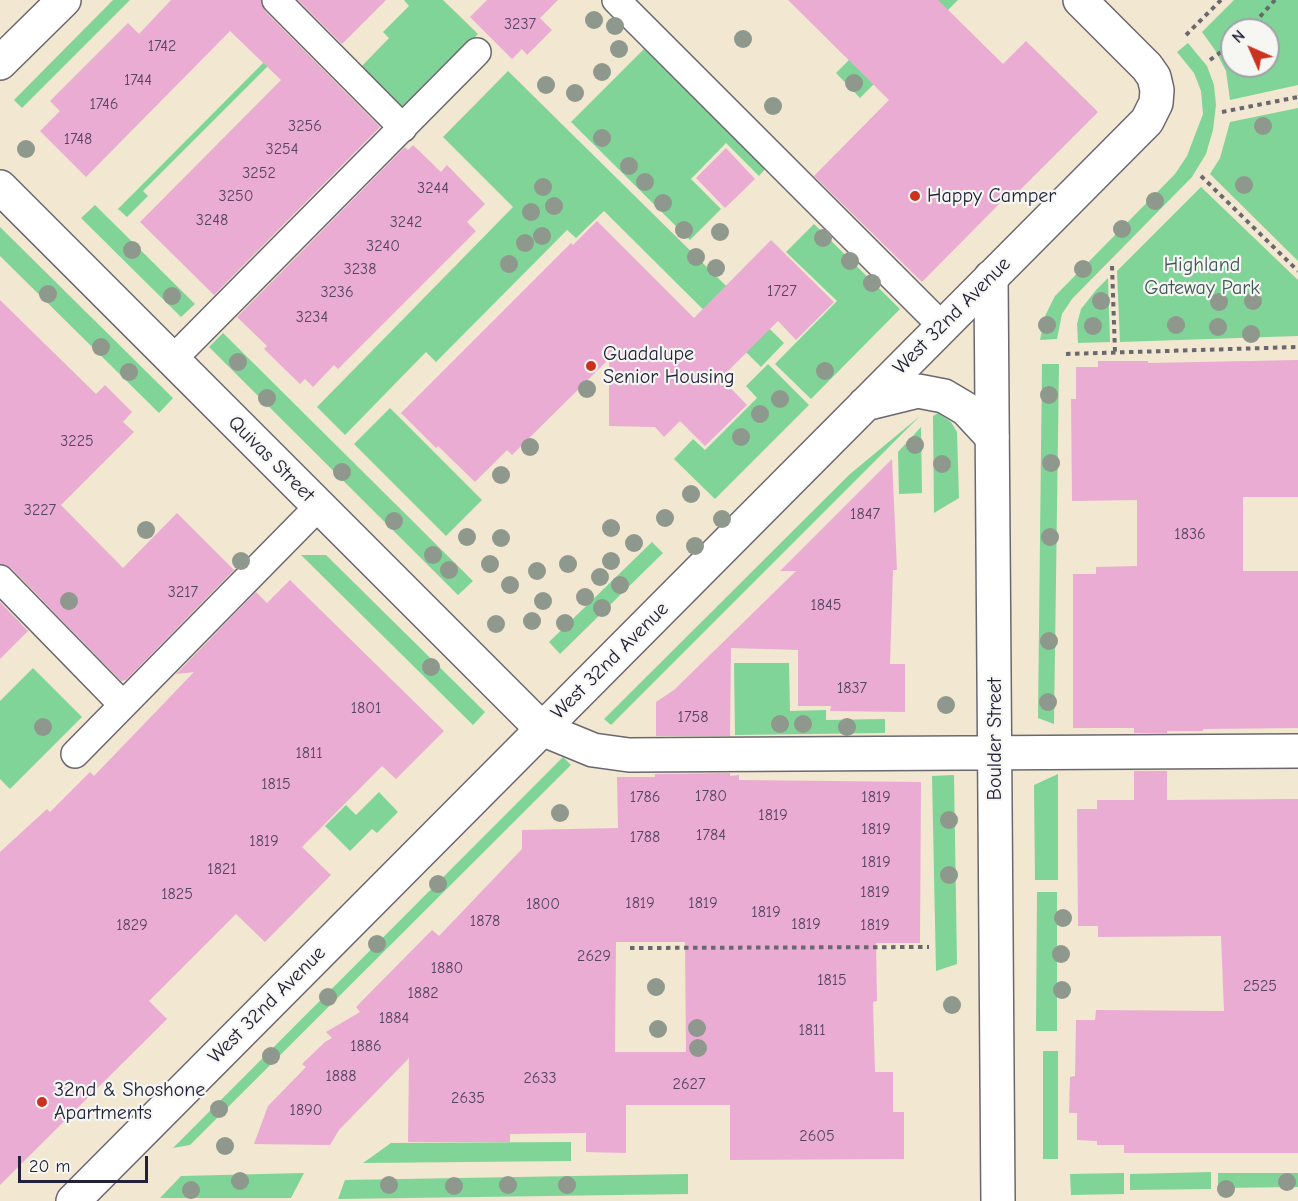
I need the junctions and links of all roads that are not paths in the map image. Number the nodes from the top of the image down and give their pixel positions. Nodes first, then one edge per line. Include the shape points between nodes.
1 (64, 0) edge
2 (276, 0) edge
3 (616, 0) edge
4 (1080, 0) edge
5 (477, 52) dead end
6 (0, 63) edge
7 (403, 128) junction
8 (0, 187) edge
9 (991, 277) junction
10 (942, 326) junction
11 (172, 360) junction
12 (865, 404) junction
13 (992, 437) junction
14 (319, 506) junction
15 (0, 579) edge
16 (123, 705) junction
17 (542, 729) junction
18 (1298, 751) edge
19 (995, 753) junction
20 (75, 754) dead end
21 (72, 1201) edge
22 (998, 1201) edge

1 - 6 street
2 - 7 lane
3 - 10 lane
4 - 9 street, West 32nd Avenue via 1147,67 1154,77 1156,103 1147,121
5 - 7 lane
7 - 11 lane
8 - 11 street, Quivas Street
9 - 10 street, West 32nd Avenue
9 - 13 street, Boulder Street
10 - 12 street, West 32nd Avenue
11 - 14 street, Quivas Street
12 - 13 street via 918,391 944,396 966,409
12 - 17 street, West 32nd Avenue
13 - 19 street, Boulder Street
14 - 16 lane
14 - 17 street, Quivas Street
15 - 16 lane
16 - 20 lane
17 - 19 street via 593,750 629,755
17 - 21 street, West 32nd Avenue
18 - 19 street
19 - 22 street, Boulder Street

